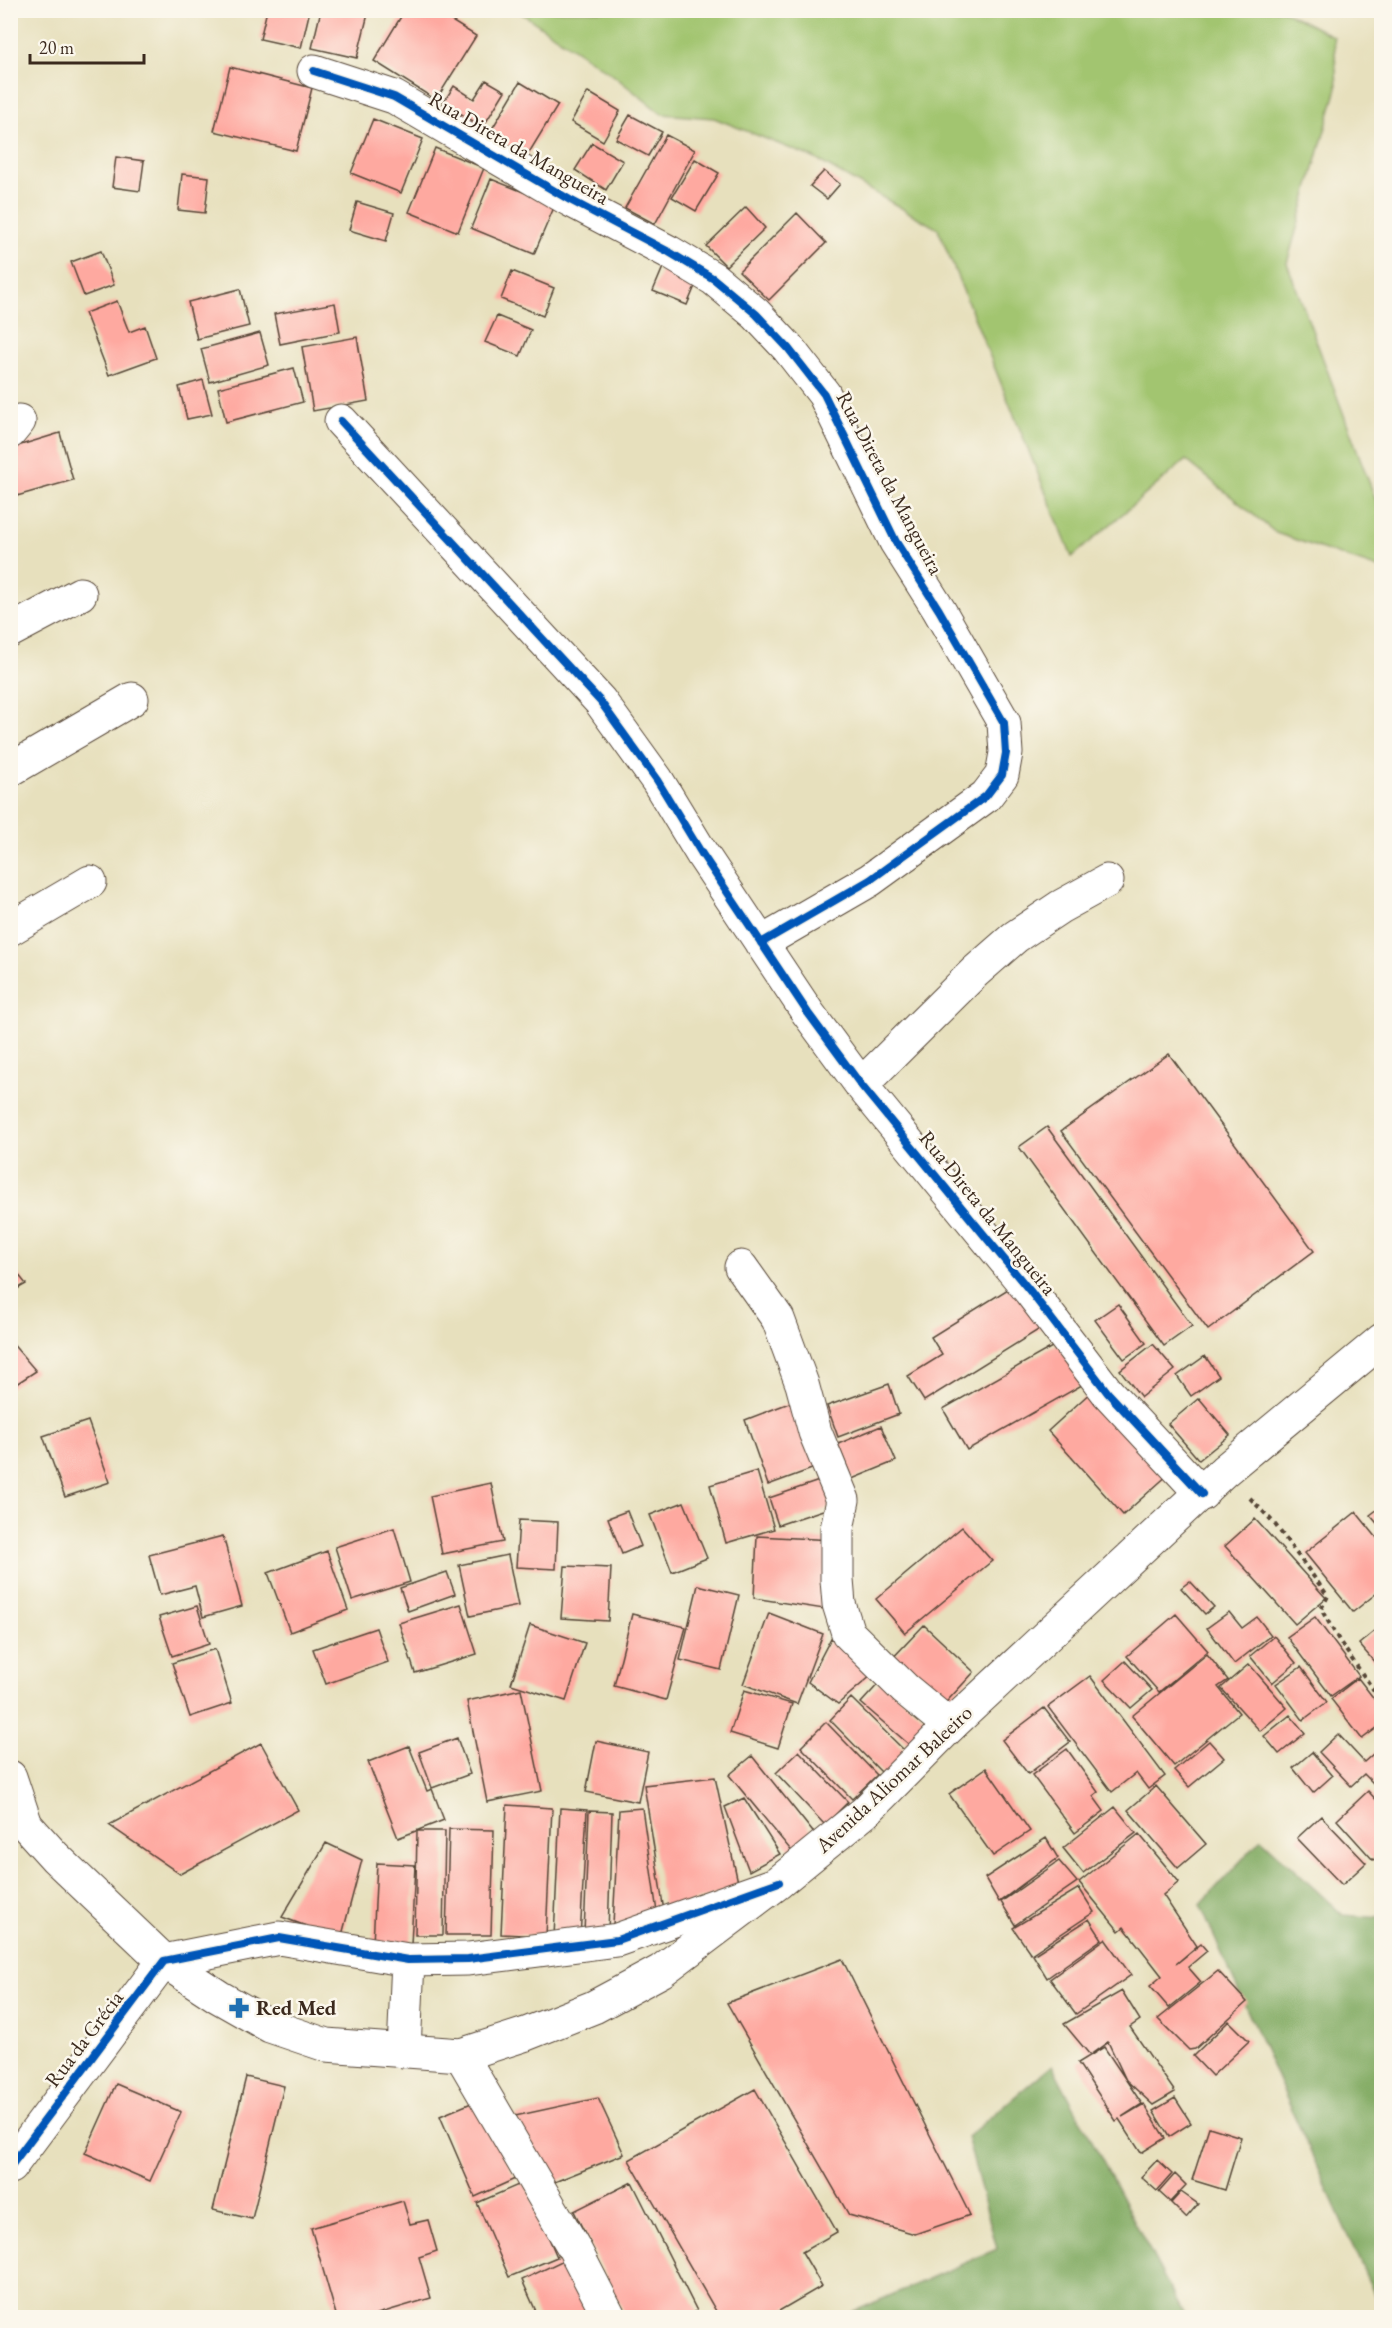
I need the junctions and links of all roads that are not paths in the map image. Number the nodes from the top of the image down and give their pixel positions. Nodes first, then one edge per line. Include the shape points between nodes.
1 (314, 71) dead end
2 (341, 421) dead end
3 (80, 594) dead end
4 (10, 631) edge
5 (132, 699) dead end
6 (10, 770) edge
7 (1107, 881) dead end
8 (90, 882) dead end
9 (10, 929) edge
10 (761, 943) junction
11 (861, 1085) junction
12 (741, 1267) dead end
13 (1382, 1341) edge
14 (1213, 1483) junction
15 (950, 1726) junction
16 (10, 1777) edge
17 (18, 1819) edge
18 (779, 1882) junction
19 (408, 1960) junction
20 (164, 1961) junction
21 (404, 2051) junction
22 (461, 2055) junction
23 (10, 2167) edge
24 (610, 2318) edge

1 - 10 street, Rua Direta da Mangueira via 394,98 570,200 669,252 714,279 756,314 824,394 896,542 1004,723 1006,753 1002,775 986,796 870,880
2 - 10 street, Rua Direta da Mangueira via 600,700 657,780
3 - 4 street
5 - 6 street
7 - 11 street via 1015,937
8 - 9 street
10 - 11 street, Rua Direta da Mangueira
11 - 14 street, Rua Direta da Mangueira via 1108,1393
12 - 15 street via 778,1319 815,1432 843,1500 837,1529 837,1580 839,1604 848,1632 905,1689
13 - 14 street, Avenida Aliomar Baleeiro
14 - 15 street, Avenida Aliomar Baleeiro
15 - 18 street, Avenida Aliomar Baleeiro via 865,1812
16 - 17 street
17 - 20 street, Avenida Aliomar Baleeiro
18 - 19 street via 617,1940 468,1959
18 - 22 street, Avenida Aliomar Baleeiro via 661,1971 594,2007
19 - 20 street via 279,1938
19 - 21 street
20 - 21 street, Avenida Aliomar Baleeiro via 270,2026 326,2045
20 - 23 street, Rua da Grécia
21 - 22 street, Avenida Aliomar Baleeiro
22 - 24 street via 574,2248

